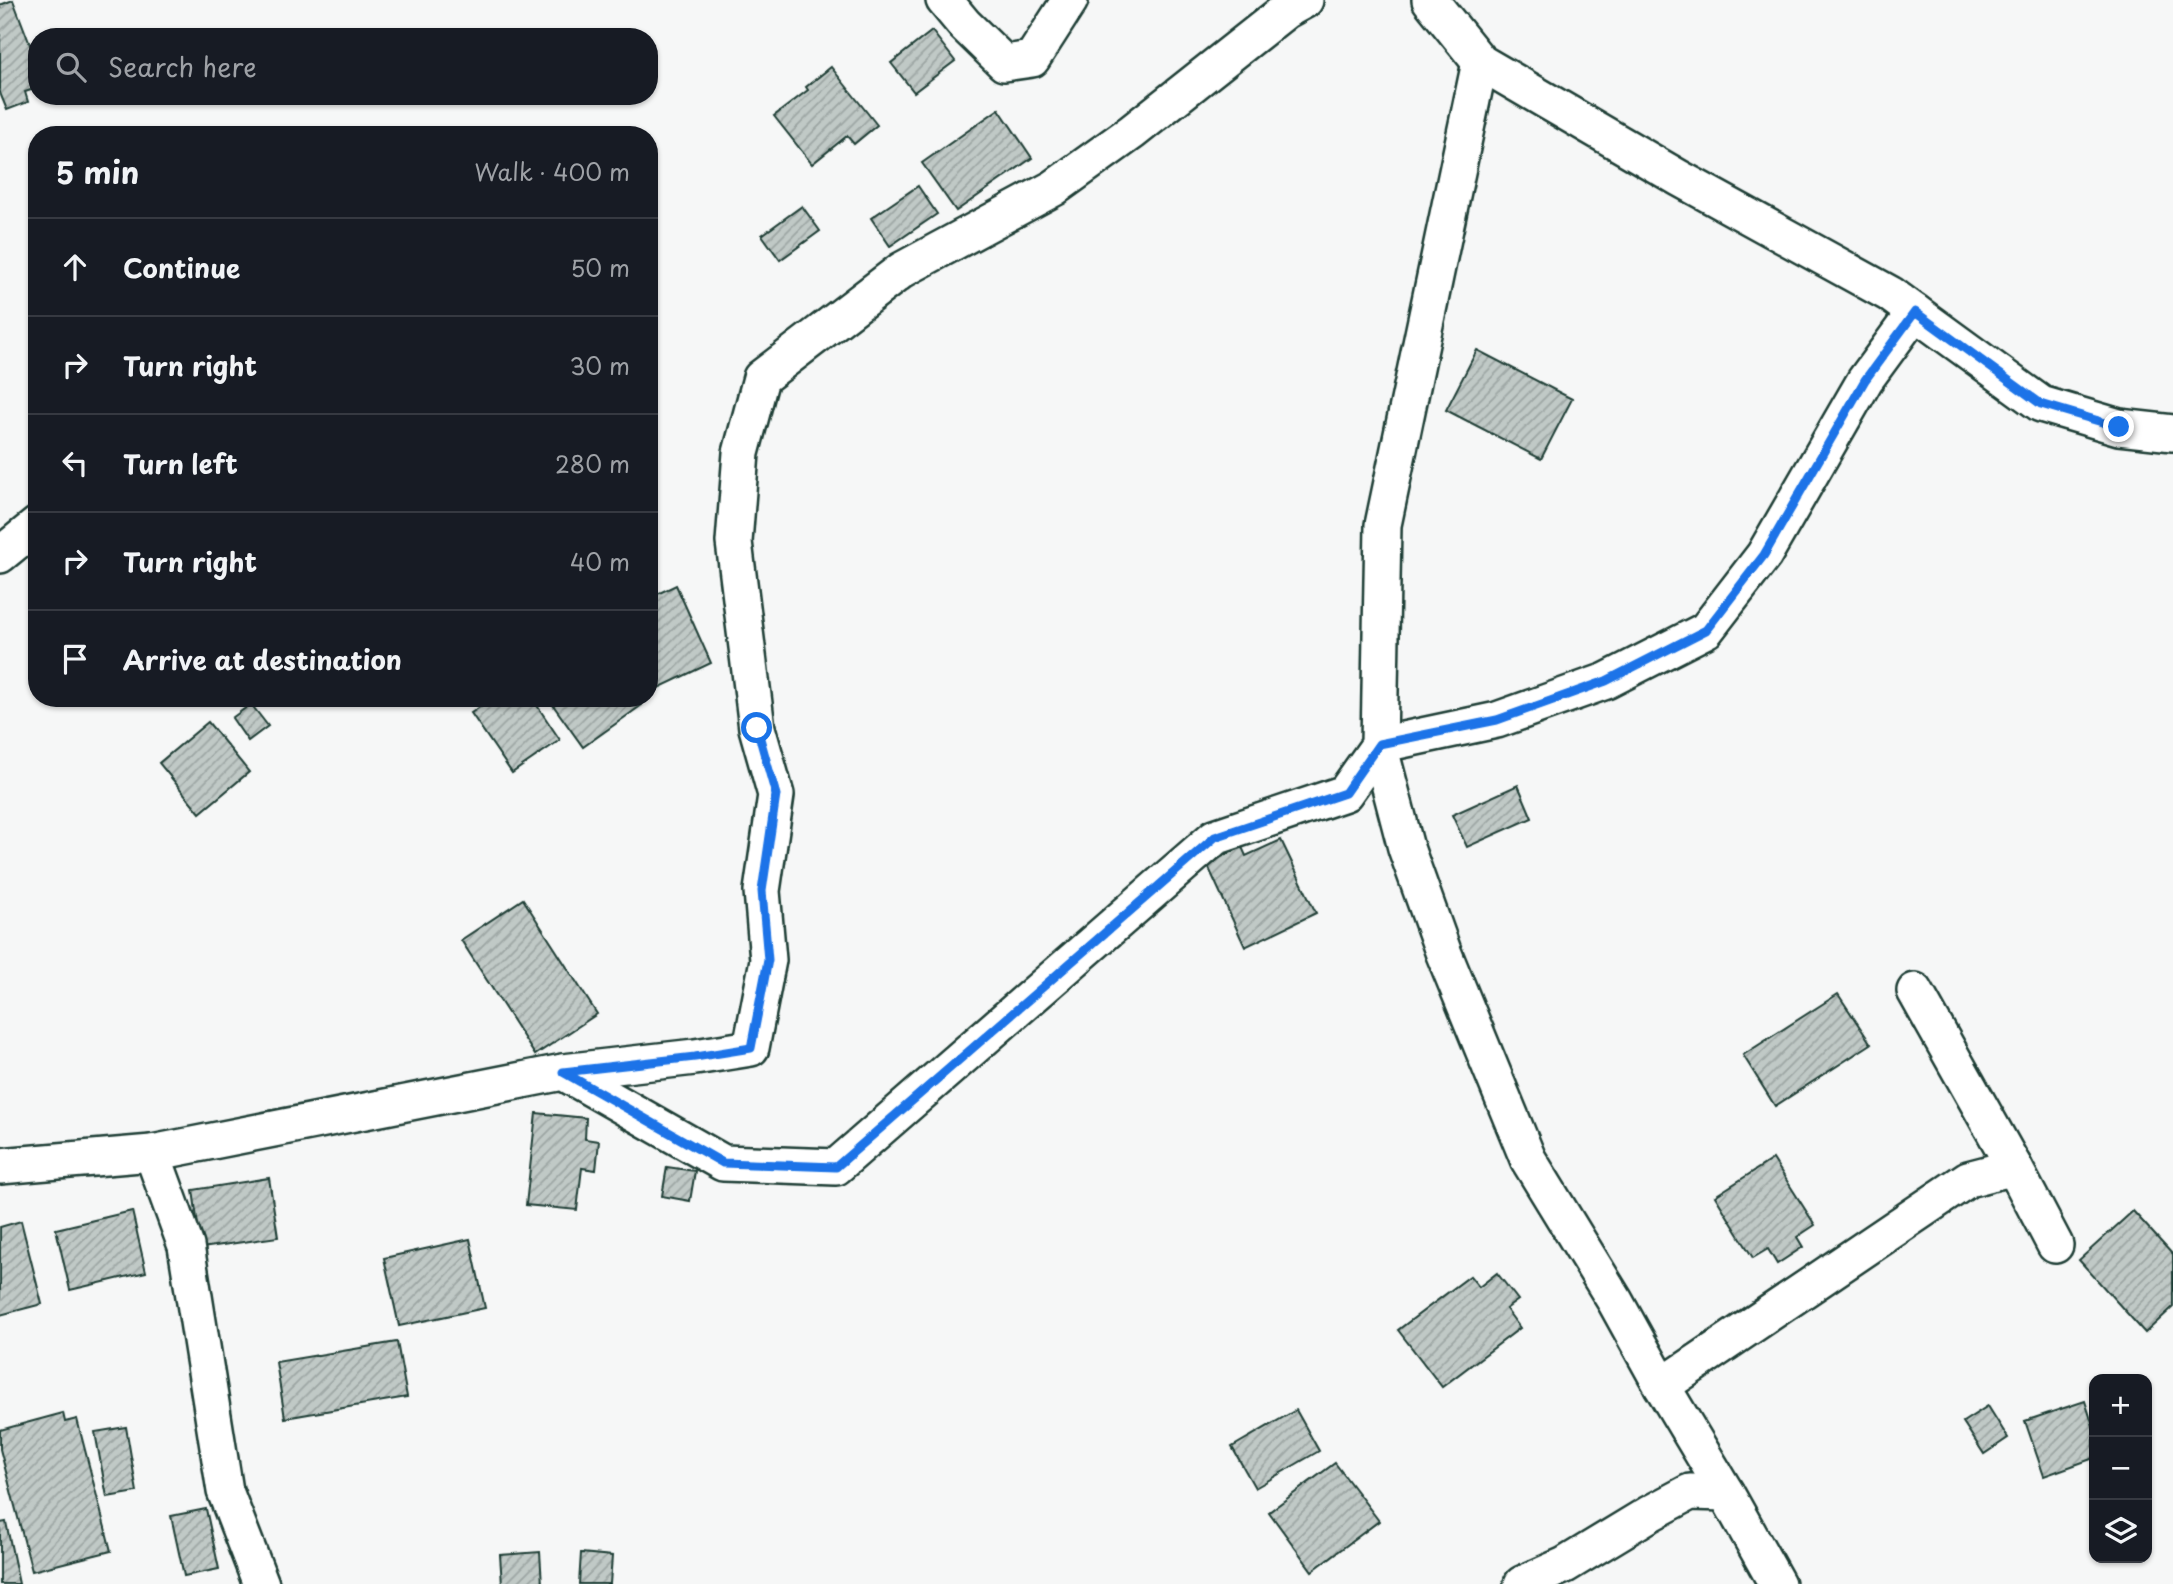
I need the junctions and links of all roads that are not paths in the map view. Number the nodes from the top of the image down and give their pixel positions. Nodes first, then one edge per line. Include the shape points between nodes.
1 (944, 0) edge
2 (1070, 0) edge
3 (1305, 0) edge
4 (1430, 0) edge
5 (1480, 62) junction
6 (1915, 312) junction
7 (2173, 433) edge
8 (28, 532) edge
9 (0, 555) edge
10 (1379, 744) junction
11 (1915, 991) dead end
12 (563, 1072) junction
13 (152, 1153) junction
14 (0, 1166) edge
15 (2014, 1167) junction
16 (2055, 1245) dead end
17 (1662, 1387) junction
18 (1726, 1493) junction
19 (261, 1584) edge
20 (1522, 1584) edge
21 (1777, 1584) edge

1 - 2 street via 1004,63 1032,59
3 - 12 street via 1054,188 902,270 761,378 741,453 734,542 757,728 776,795 762,891 768,960 751,1048
4 - 5 street
5 - 6 street
5 - 10 street via 1383,524
6 - 7 street via 2041,404 2119,427
6 - 10 street via 1865,380 1764,555 1706,630 1606,681 1497,720
8 - 9 street
10 - 12 street via 1345,793 1215,837 836,1167 723,1163
10 - 17 street via 1406,848 1435,931 1528,1159
11 - 15 street
12 - 13 street
13 - 14 street
13 - 19 street via 186,1246 225,1491
15 - 16 street
15 - 17 street via 1968,1179
17 - 18 street
18 - 20 street via 1690,1492 1565,1566
18 - 21 street

